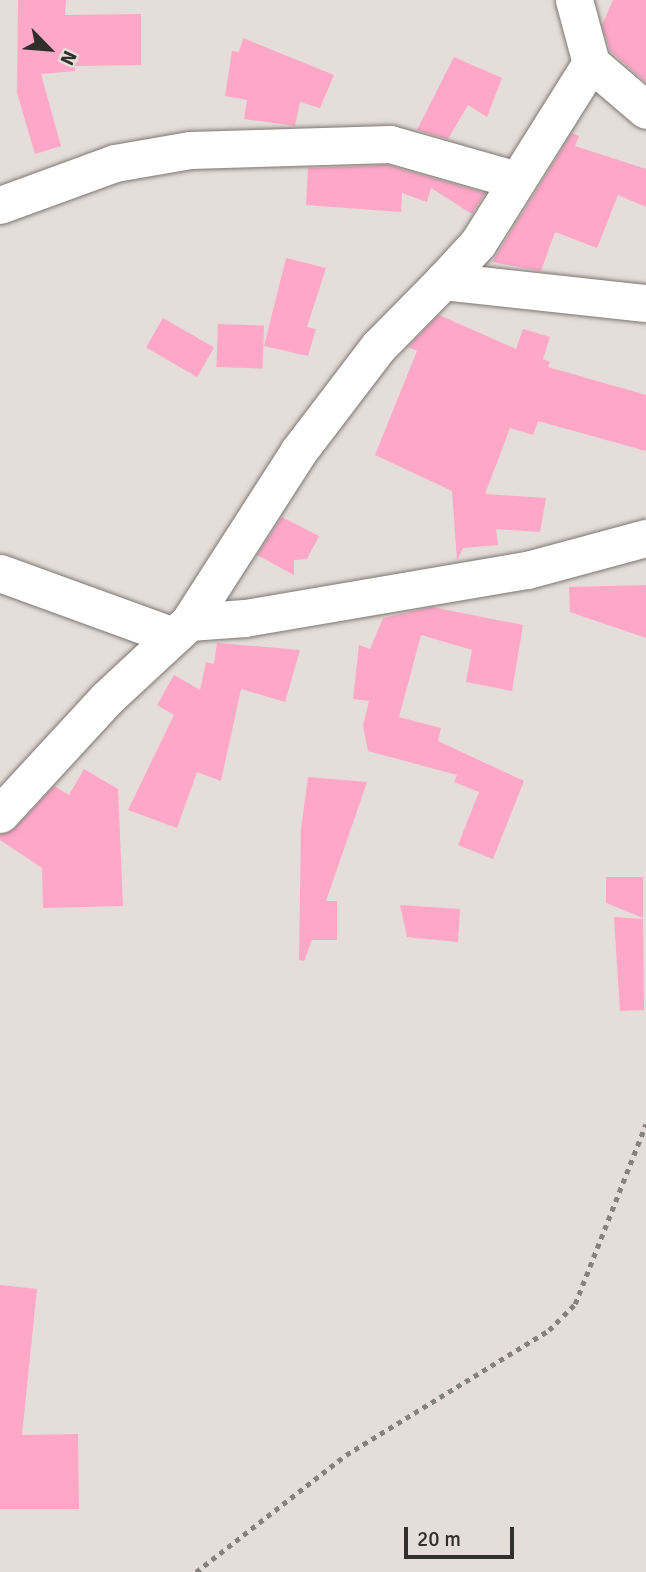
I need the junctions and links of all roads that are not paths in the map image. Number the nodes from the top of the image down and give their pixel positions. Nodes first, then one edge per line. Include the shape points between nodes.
1 (573, 0) edge
2 (591, 63) junction
3 (646, 110) edge
4 (516, 180) junction
5 (0, 205) edge
6 (443, 281) junction
7 (646, 303) edge
8 (646, 538) edge
9 (0, 573) edge
10 (181, 629) junction
11 (0, 814) edge

1 - 2 street
2 - 3 street
2 - 4 street
4 - 5 street via 390,144 190,149 115,163
4 - 6 street via 478,243
6 - 7 street
6 - 10 street via 378,347 298,452
8 - 10 street via 527,570
9 - 10 street
10 - 11 street

